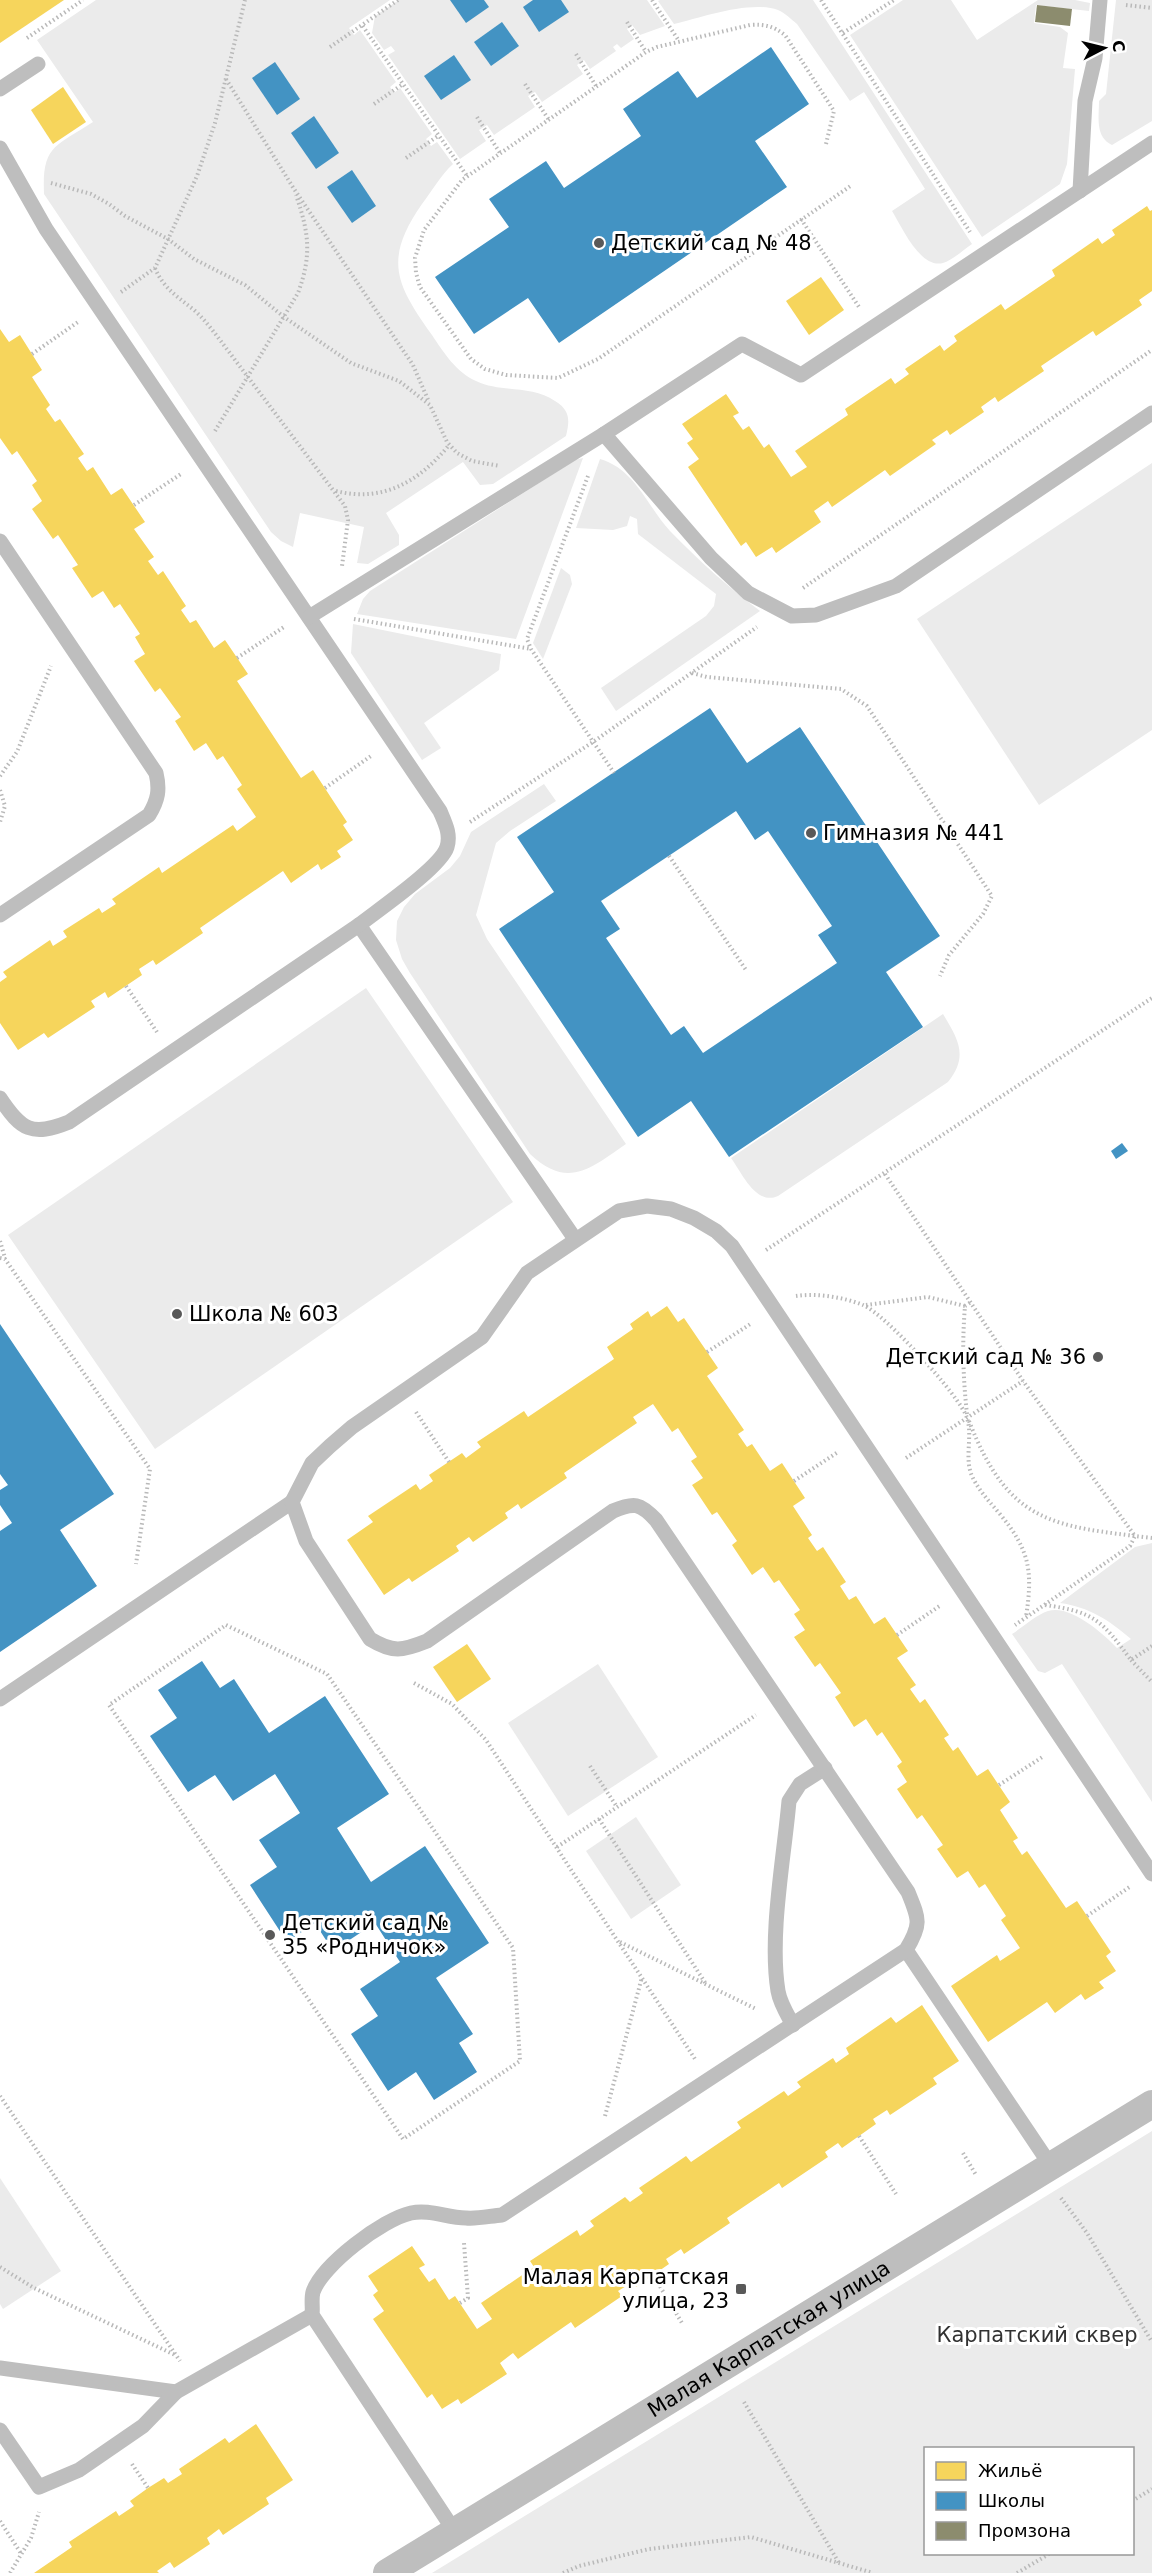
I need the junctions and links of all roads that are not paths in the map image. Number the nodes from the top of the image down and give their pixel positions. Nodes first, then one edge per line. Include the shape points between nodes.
1 (1100, 0) edge
2 (38, 64) dead end
3 (0, 89) edge
4 (1152, 142) edge
5 (0, 148) edge
6 (1080, 191) junction
7 (1152, 413) edge
8 (604, 434) junction
9 (0, 541) edge
10 (309, 617) junction
11 (0, 915) edge
12 (359, 925) junction
13 (0, 1098) edge
14 (575, 1239) junction
15 (292, 1502) junction
16 (0, 1699) edge
17 (825, 1768) junction
18 (1152, 1873) edge
19 (906, 1950) junction
20 (793, 2025) junction
21 (1152, 2104) edge
22 (1051, 2166) junction
23 (312, 2315) junction
24 (0, 2368) edge
25 (176, 2392) junction
26 (0, 2430) edge
27 (455, 2532) junction
28 (387, 2573) edge

1 - 6 lane via 1095,58 1085,101
2 - 3 lane
4 - 6 lane
5 - 10 lane via 46,229
6 - 8 lane via 801,375 742,344
7 - 8 lane via 896,586 816,615 792,616 748,593 711,558
8 - 10 lane
9 - 11 lane via 156,773 159,789 149,815
10 - 12 lane via 440,811 448,830 447,848 436,865
12 - 13 lane via 69,1122 50,1130 31,1129 14,1120
12 - 14 lane
14 - 15 lane via 526,1273 482,1337 352,1426 312,1463
14 - 18 lane via 620,1211 647,1206 671,1209 694,1218 732,1246
15 - 16 lane
15 - 17 lane via 306,1541 370,1640 386,1649 405,1649 427,1641 613,1510 628,1504 644,1508
17 - 19 lane via 908,1892 916,1912 917,1932
17 - 20 lane via 800,1784 789,1801 775,1953 779,1992
19 - 20 lane
19 - 22 lane
20 - 23 lane via 502,2215 467,2218 410,2213 391,2222 338,2258 323,2274 313,2294
21 - 22 street, Малая Карпатская улица
22 - 27 street, Малая Карпатская улица
23 - 25 lane
23 - 27 lane
24 - 25 lane
25 - 26 lane via 143,2426 79,2470 39,2487
27 - 28 street, Малая Карпатская улица

